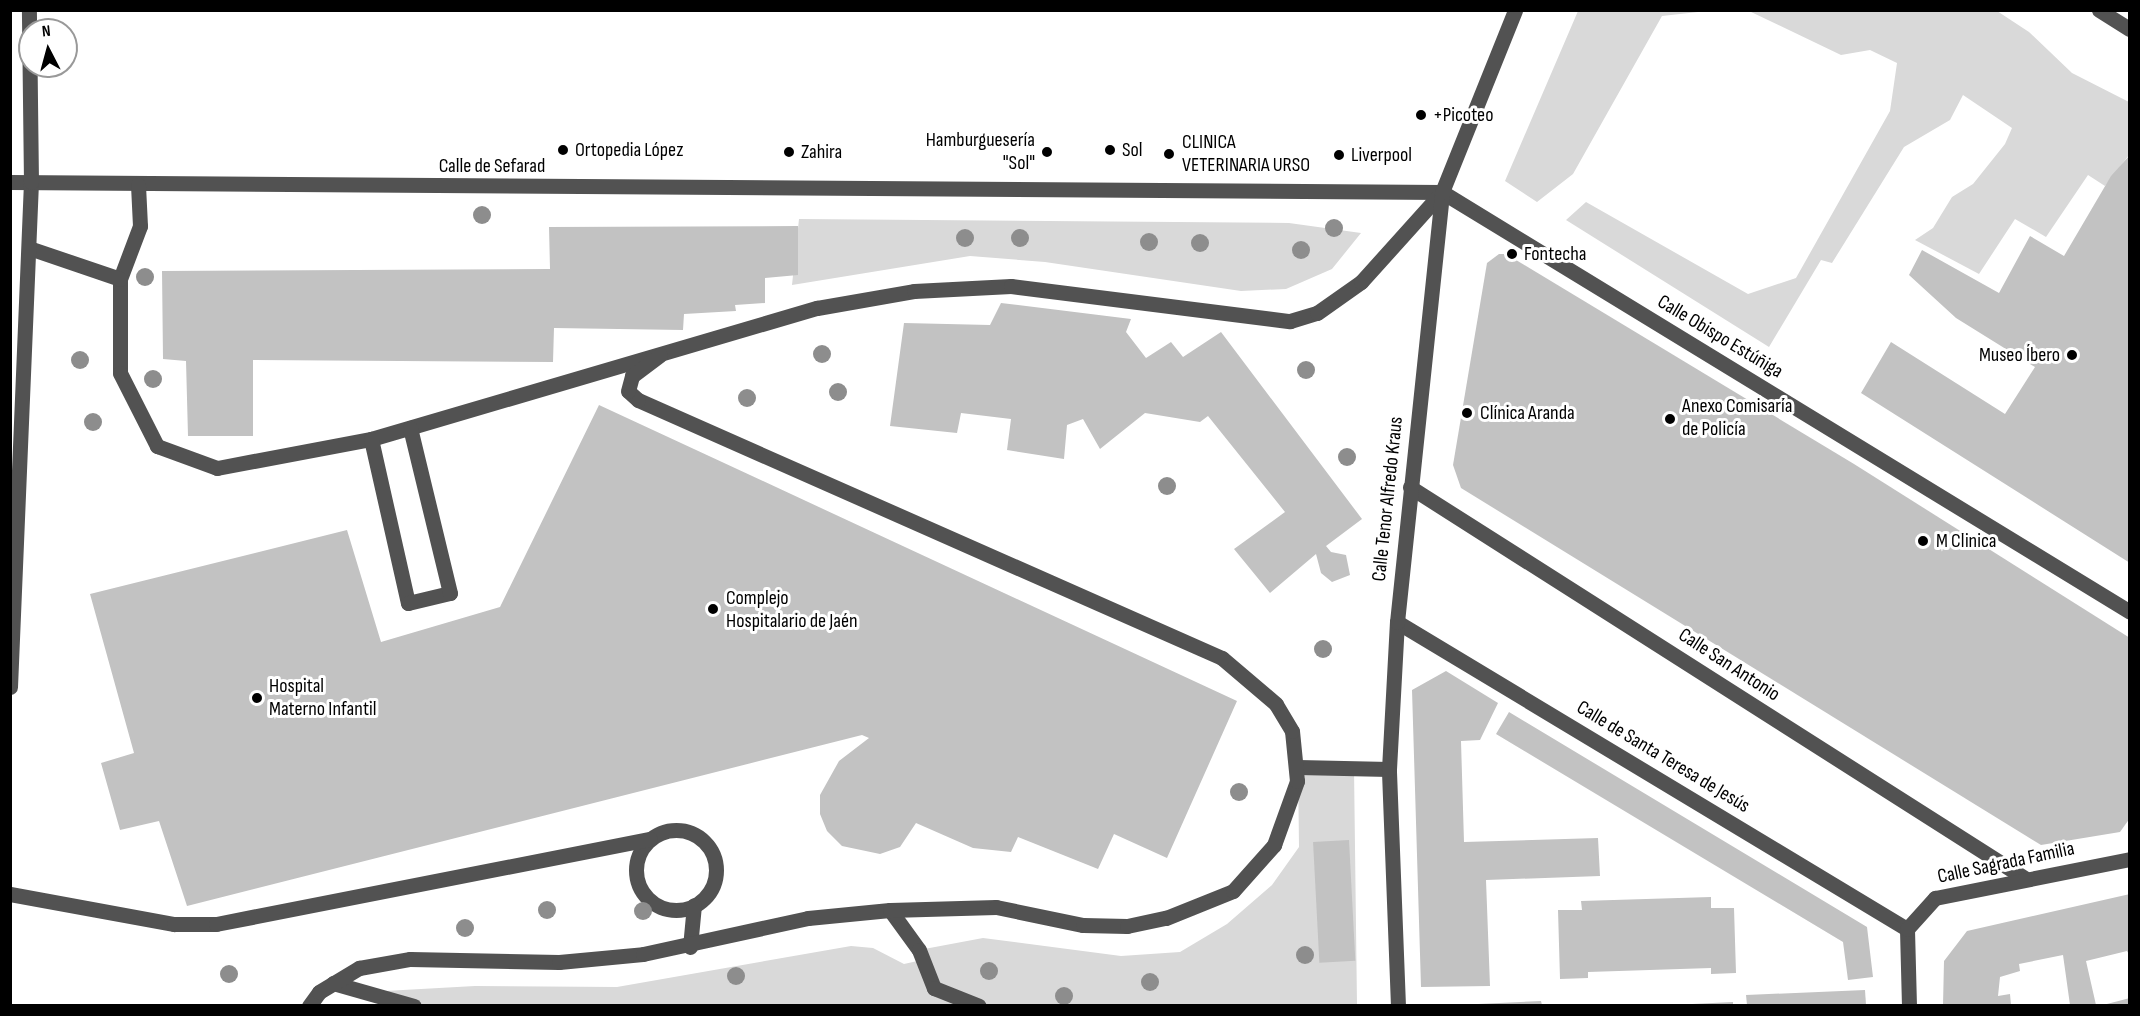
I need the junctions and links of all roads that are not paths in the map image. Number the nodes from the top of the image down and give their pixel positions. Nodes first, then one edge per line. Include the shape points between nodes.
1 (29, 10) edge
2 (1515, 10) edge
3 (2099, 10) edge
4 (2130, 29) edge
5 (10, 182) edge
6 (31, 182) junction
7 (138, 185) junction
8 (1442, 192) junction
9 (29, 248) junction
10 (120, 279) junction
11 (660, 355) junction
12 (410, 428) junction
13 (371, 439) junction
14 (17, 451) edge
15 (1410, 487) junction
16 (2130, 612) edge
17 (1397, 622) junction
18 (10, 687) edge
19 (1298, 767) junction
20 (1389, 768) junction
21 (650, 839) junction
22 (2130, 859) edge
23 (2025, 879) junction
24 (10, 894) edge
25 (694, 905) junction
26 (890, 910) junction
27 (1907, 929) junction
28 (690, 947) junction
29 (333, 983) junction
30 (309, 1005) edge
31 (414, 1005) edge
32 (979, 1005) edge
33 (1398, 1005) edge
34 (1909, 1005) edge

1 - 6 street
2 - 8 street, Calle Tenor Alfredo Kraus
3 - 4 street
5 - 6 street, Calle de Sefarad
6 - 7 street, Calle de Sefarad
6 - 9 street
7 - 8 street, Calle de Sefarad
7 - 10 street via 140,226
8 - 11 street via 1361,282 1317,313 1290,321 1011,286 925,290 817,308
8 - 15 street, Calle Tenor Alfredo Kraus
8 - 16 street, Calle Obispo Estúñiga
9 - 10 street
9 - 14 street
10 - 13 street via 120,373 157,446 217,468
11 - 12 street
11 - 19 street via 632,376 628,391 638,400 1222,658 1276,704 1292,731
12 - 13 street
12 - 13 street via 450,593 408,603
14 - 18 street
15 - 17 street, Calle Tenor Alfredo Kraus
15 - 23 street, Calle San Antonio
17 - 20 street, Calle Tenor Alfredo Kraus
17 - 27 street, Calle de Santa Teresa de Jesús
19 - 20 street
19 - 26 street via 1274,845 1233,891 1198,907 1127,926 1083,925 996,907
20 - 33 street, Calle Tenor Alfredo Kraus
21 - 24 street via 216,924 174,924
21 - 25 street via 635,870 644,894 667,909
21 - 25 street via 671,830 685,831 708,845 716,872 709,891
22 - 23 street, Calle Sagrada Familia
23 - 27 street, Calle Sagrada Familia via 1935,898
25 - 28 street
26 - 28 street via 808,918
26 - 32 street via 919,950 934,988
27 - 34 street
28 - 29 street via 559,962 410,959 359,968
29 - 30 street
29 - 31 street

